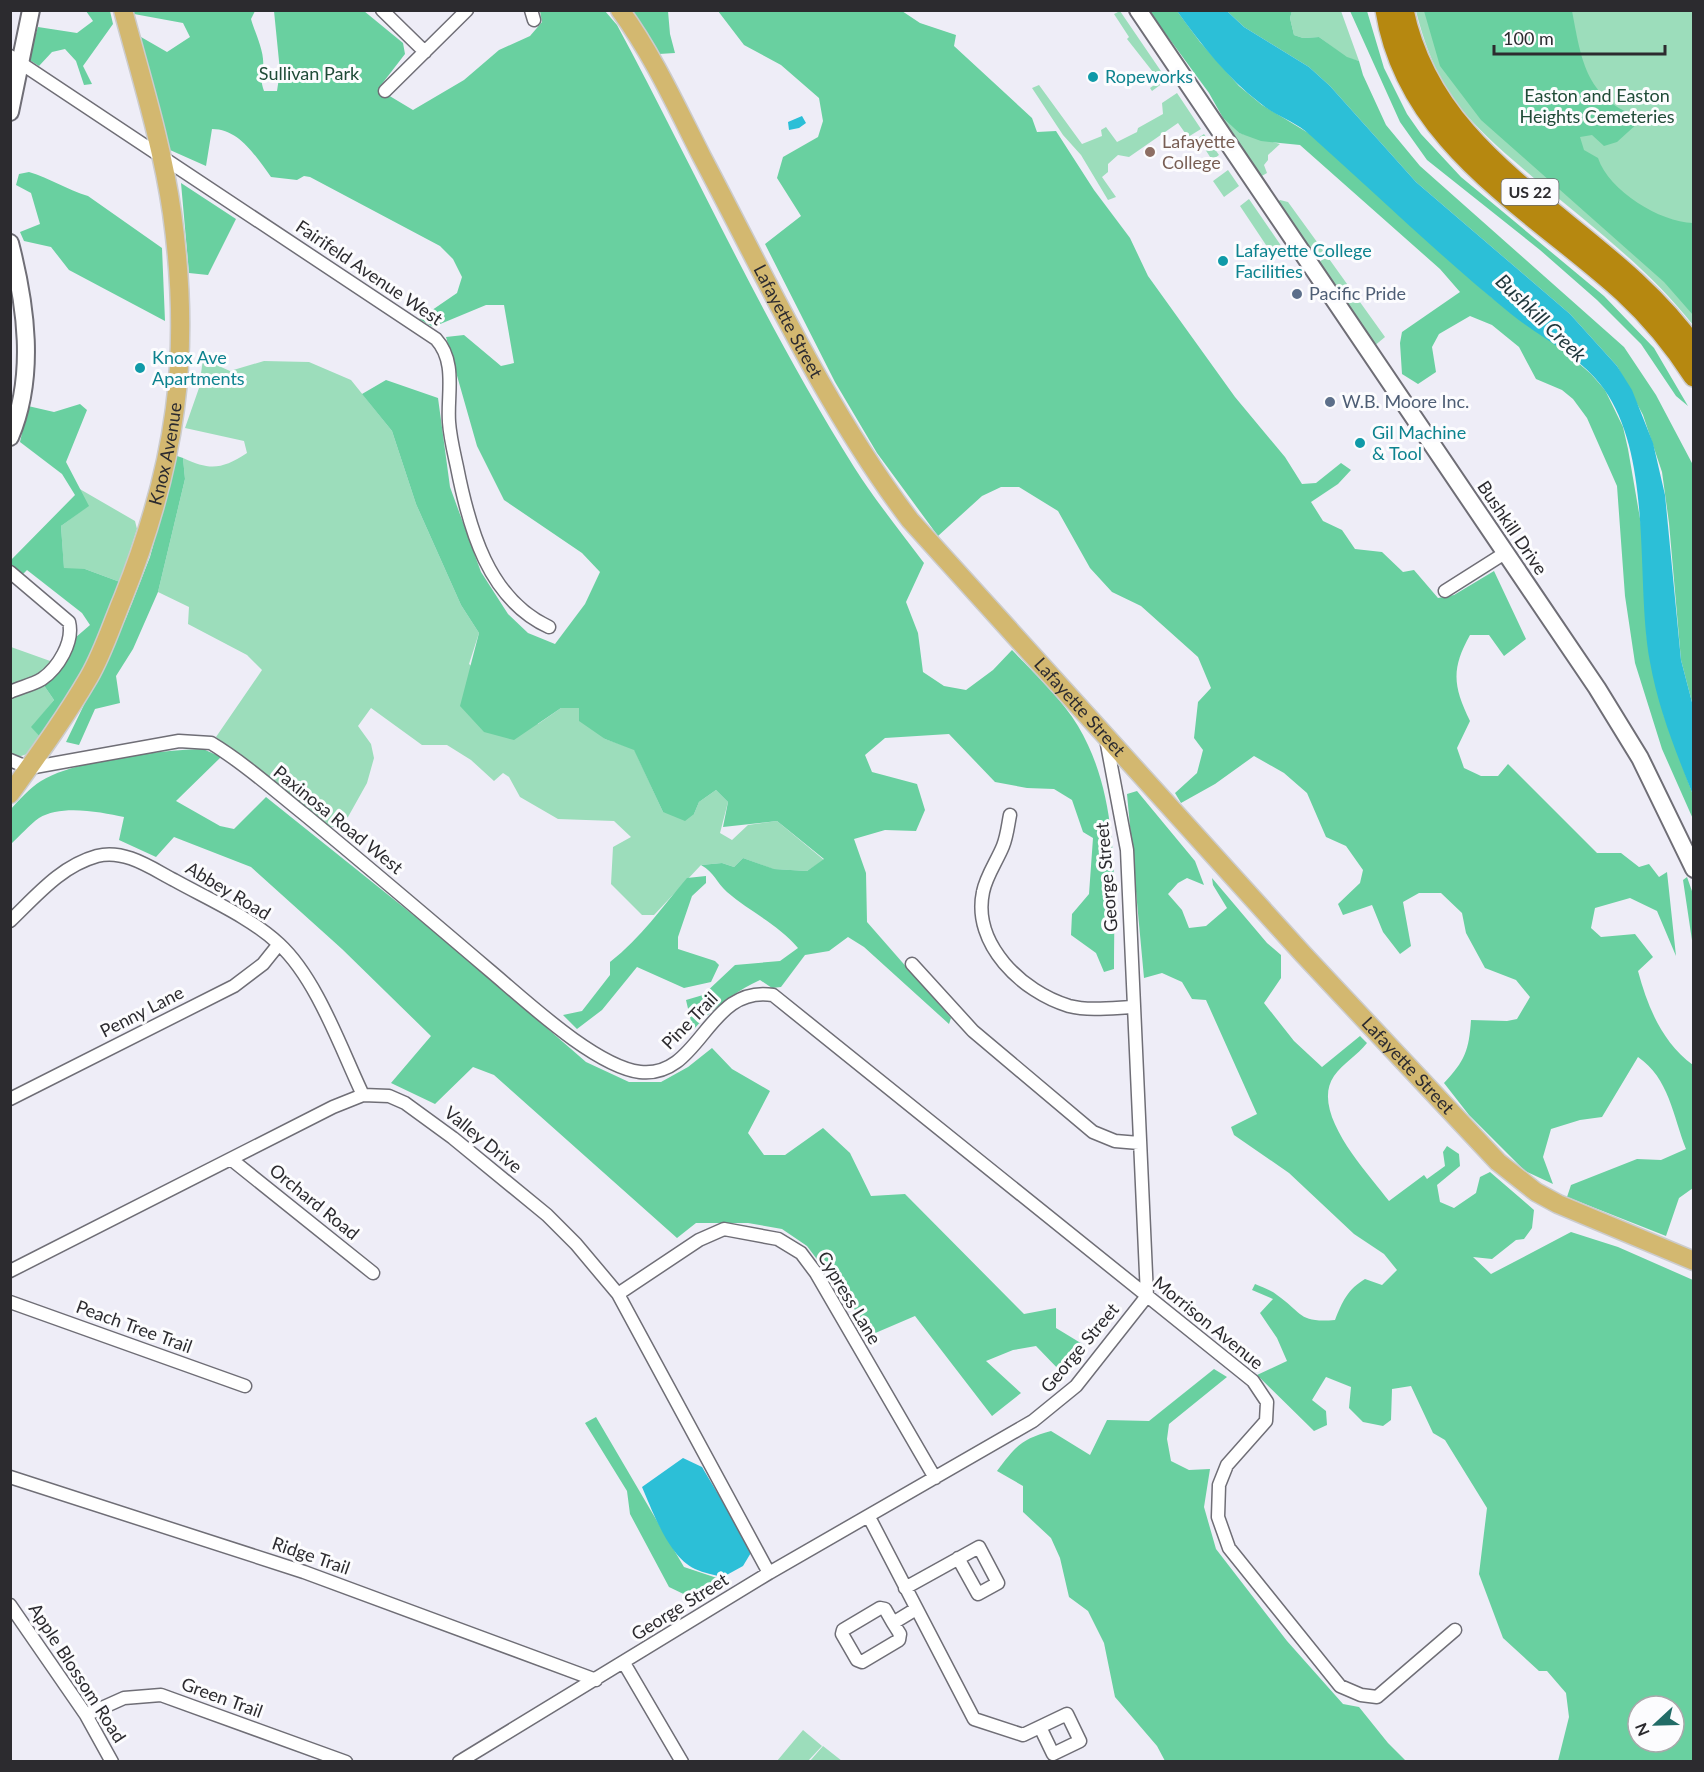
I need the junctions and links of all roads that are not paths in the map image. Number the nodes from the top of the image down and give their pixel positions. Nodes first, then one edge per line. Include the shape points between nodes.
1 (31, 10) edge
2 (123, 10) edge
3 (382, 10) edge
4 (467, 10) edge
5 (620, 10) edge
6 (1138, 10) edge
7 (1386, 10) edge
8 (1403, 10) edge
9 (425, 52) junction
10 (15, 59) edge
11 (385, 91) dead end
12 (10, 112) edge
13 (161, 154) junction
14 (10, 243) edge
15 (1694, 348) edge
16 (1694, 376) edge
17 (14, 417) edge
18 (10, 437) edge
19 (1505, 553) junction
20 (10, 572) edge
21 (1445, 591) dead end
22 (549, 627) dead end
23 (10, 692) edge
24 (1105, 735) junction
25 (10, 760) edge
26 (29, 768) junction
27 (10, 794) edge
28 (1010, 815) dead end
29 (1694, 869) edge
30 (10, 921) edge
31 (279, 944) junction
32 (912, 964) dead end
33 (773, 995) joint
34 (1133, 1007) junction
35 (599, 1056) joint
36 (363, 1095) junction
37 (10, 1099) edge
38 (1139, 1143) junction
39 (232, 1160) junction
40 (1694, 1261) edge
41 (10, 1271) edge
42 (373, 1273) dead end
43 (618, 1294) junction
44 (1147, 1296) junction
45 (10, 1302) edge
46 (245, 1386) dead end
47 (10, 1477) edge
48 (935, 1478) junction
49 (869, 1517) junction
50 (958, 1558) dead end
51 (769, 1574) junction
52 (905, 1587) junction
53 (10, 1605) edge
54 (916, 1609) junction
55 (893, 1623) junction
56 (1455, 1630) dead end
57 (624, 1662) junction
58 (596, 1680) junction
59 (86, 1715) junction
60 (1040, 1727) dead end
61 (112, 1761) edge
62 (346, 1761) edge
63 (459, 1761) edge
64 (682, 1761) edge

1 - 10 street
2 - 13 main road, Knox Avenue
3 - 9 street
4 - 9 street
5 - 24 main road, Lafayette Street via 656,69 821,383 879,479 910,520
6 - 19 street, Bushkill Drive
7 - 16 highway, US 22 via 1407,79 1444,136 1485,176 1643,310
8 - 15 highway, US 22 via 1422,72 1457,125 1636,283
9 - 11 street
10 - 12 street
10 - 13 street, Fairifeld Avenue West
13 - 22 street, Fairifeld Avenue West via 443,347 448,358 449,423 464,500 485,561 517,608
13 - 26 main road, Knox Avenue via 176,250 180,332 176,412 169,448 149,528 108,634 90,675
14 - 17 street via 26,324 22,395
17 - 18 street
19 - 21 street
19 - 29 street, Bushkill Drive via 1630,741
20 - 23 street via 69,622 71,629 56,665 42,679
24 - 34 street, George Street via 1127,850
24 - 40 main road, Lafayette Street via 1498,1162 1558,1204
25 - 26 street
26 - 27 main road, Knox Avenue
26 - 35 street, Paxinosa Road West via 179,741 211,742 361,860 544,1016
28 - 34 street via 1004,844 983,892 981,915 988,941 1003,962 1048,998 1090,1009
30 - 31 street, Abbey Road via 76,863 100,855 118,856 136,860 205,897
31 - 36 street, Abbey Road via 304,975
31 - 37 street, Penny Lane via 263,964 234,986
32 - 38 street via 973,1031 1093,1132 1115,1141
33 - 35 street, Pine Trail via 760,993 734,1001 717,1015 681,1060 655,1072 622,1068
33 - 44 street, Morrison Avenue
34 - 38 street, George Street
36 - 39 street, Valley Drive
36 - 43 street, Valley Drive via 389,1096 405,1102 453,1138 547,1215
38 - 44 street, George Street
39 - 41 street, Valley Drive
39 - 42 street, Orchard Road
43 - 48 street, Cypress Lane via 699,1240 724,1229 778,1239 801,1253 816,1273
43 - 51 street, Valley Drive
44 - 48 street, George Street via 1076,1386 1051,1409
44 - 56 street, Morrison Avenue via 1253,1381 1267,1402 1262,1428 1227,1465 1219,1485 1218,1517 1229,1548 1340,1686 1377,1697
45 - 46 street, Peach Tree Trail
47 - 58 street, Ridge Trail via 304,1572
48 - 49 street, George Street
49 - 51 street, George Street
49 - 52 street
50 - 52 street
51 - 57 street, George Street
52 - 54 street
53 - 59 street, Apple Blossom Road
54 - 55 street
54 - 60 street via 974,1719 1023,1735
55 - 55 street via 899,1640 862,1662 842,1634 880,1608 885,1609
57 - 58 street, George Street
57 - 64 street
58 - 63 street, George Street
59 - 61 street, Apple Blossom Road
59 - 62 street, Green Trail via 124,1698 161,1695

